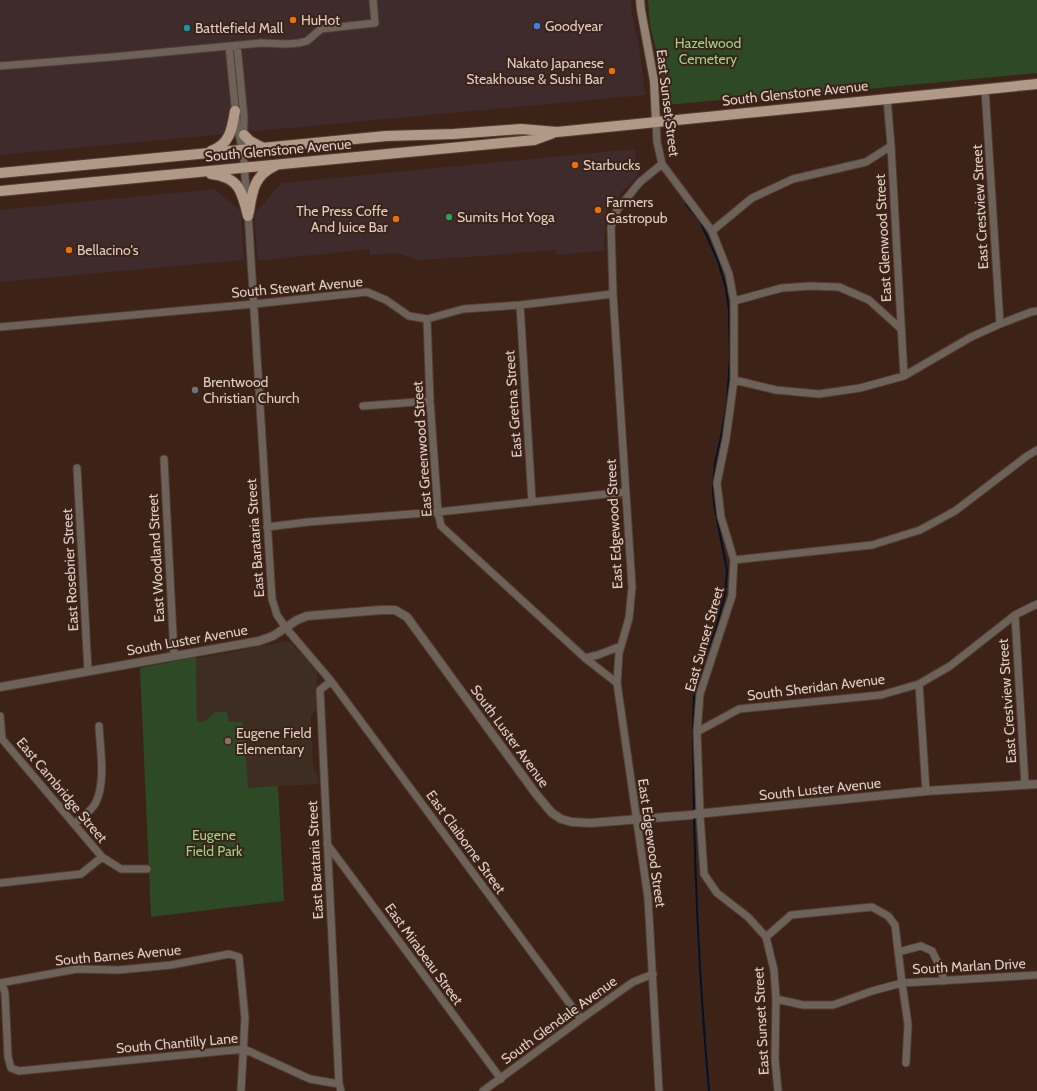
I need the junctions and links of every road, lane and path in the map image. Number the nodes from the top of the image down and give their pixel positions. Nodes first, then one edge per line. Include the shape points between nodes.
1 (373, 0) edge
2 (640, 0) edge
3 (237, 45) junction
4 (229, 46) junction
5 (0, 66) edge
6 (1037, 84) edge
7 (985, 89) junction
8 (887, 98) junction
9 (235, 111) junction
10 (656, 122) junction
11 (557, 132) junction
12 (244, 135) junction
13 (891, 146) junction
14 (263, 148) junction
15 (243, 150) junction
16 (207, 153) junction
17 (279, 164) junction
18 (662, 164) junction
19 (245, 168) junction
20 (0, 172) edge
21 (192, 173) junction
22 (0, 191) edge
23 (248, 216) junction
24 (712, 231) junction
25 (613, 294) junction
26 (734, 301) junction
27 (254, 304) junction
28 (520, 305) junction
29 (1037, 311) edge
30 (427, 319) junction
31 (1000, 324) junction
32 (0, 327) edge
33 (901, 329) junction
34 (904, 376) junction
35 (734, 380) junction
36 (430, 402) junction
37 (363, 406) dead end
38 (1037, 450) edge
39 (164, 459) dead end
40 (77, 468) dead end
41 (626, 492) junction
42 (532, 501) junction
43 (438, 512) junction
44 (267, 527) junction
45 (734, 560) junction
46 (1037, 604) edge
47 (1014, 615) junction
48 (286, 628) junction
49 (621, 646) junction
50 (174, 656) junction
51 (585, 658) junction
52 (88, 671) junction
53 (331, 681) junction
54 (617, 683) junction
55 (919, 684) junction
56 (0, 688) edge
57 (0, 716) edge
58 (98, 726) dead end
59 (697, 732) junction
60 (1, 739) edge
61 (1037, 784) edge
62 (1025, 785) junction
63 (926, 791) junction
64 (696, 814) junction
65 (636, 819) junction
66 (74, 824) junction
67 (327, 844) junction
68 (102, 858) junction
69 (147, 869) dead end
70 (0, 883) edge
71 (766, 938) junction
72 (898, 952) junction
73 (653, 974) junction
74 (1037, 975) edge
75 (944, 981) junction
76 (1, 983) edge
77 (902, 983) junction
78 (776, 999) junction
79 (581, 1019) junction
80 (244, 1049) junction
81 (906, 1063) dead end
82 (501, 1079) junction
83 (340, 1087) edge
84 (241, 1091) edge
85 (482, 1091) edge
86 (659, 1091) edge
87 (778, 1091) edge

1 - 3 street via 376,23 322,29 307,41 299,43
2 - 10 main road, East Sunset Street via 654,81
3 - 4 street
3 - 12 street
4 - 5 street
4 - 9 street
6 - 7 main road, South Glenstone Avenue
7 - 8 main road, South Glenstone Avenue
7 - 31 street, East Crestview Street
8 - 10 main road, South Glenstone Avenue
8 - 13 street, East Glenwood Street
9 - 15 street via 238,137
9 - 16 main road via 226,141 219,148
10 - 11 main road, South Glenstone Avenue
10 - 18 street, East Sunset Street
11 - 14 main road, South Glenstone Avenue via 521,129 386,136
11 - 17 main road, South Glenstone Avenue via 534,140
12 - 14 main road
12 - 15 street
13 - 24 street via 866,162 793,179 752,198
13 - 33 street, East Glenwood Street
14 - 15 main road, South Glenstone Avenue
15 - 16 main road, South Glenstone Avenue
15 - 19 street, East Barataria Street
16 - 20 main road, South Glenstone Avenue
17 - 19 main road, South Glenstone Avenue
17 - 23 main road via 267,170 257,181
18 - 24 street, East Sunset Street
18 - 25 street, East Edgewood Street via 640,182 617,210 611,227
19 - 21 main road, South Glenstone Avenue
19 - 23 street, East Barataria Street
21 - 22 main road, South Glenstone Avenue
21 - 23 main road via 219,175 235,183 242,191
23 - 27 street, East Barataria Street
24 - 26 street, East Sunset Street via 729,274
25 - 28 street, South Stewart Avenue
25 - 41 street, East Edgewood Street
26 - 33 street via 782,288 839,287 869,300
26 - 35 street, East Sunset Street
27 - 30 street, South Stewart Avenue via 367,292 386,300 409,316
27 - 32 street, South Stewart Avenue
27 - 44 street, East Barataria Street
28 - 30 street, South Stewart Avenue via 463,309
28 - 42 street, East Gretna Street
29 - 31 street
30 - 36 street, East Greenwood Street
31 - 34 street via 971,337
33 - 34 street, East Glenwood Street
34 - 35 street via 860,388 818,394 776,390
35 - 45 street, East Sunset Street via 717,483 721,517
36 - 37 street
36 - 43 street, East Greenwood Street
38 - 45 street via 954,511 920,530 872,545
39 - 50 street, East Woodland Street
40 - 52 street, East Rosebrier Street
41 - 42 street
41 - 49 street, East Edgewood Street via 632,587 629,618
42 - 43 street
43 - 44 street
43 - 51 street, East Greenwood Street via 441,526
44 - 48 street, East Barataria Street via 272,599 276,615
45 - 59 street, East Sunset Street via 732,596 700,694
46 - 47 street, South Sheridan Avenue
47 - 55 street, South Sheridan Avenue via 950,666
47 - 62 street, East Crestview Street
48 - 50 street, South Luster Avenue via 259,641
48 - 53 street, East Barataria Street
48 - 65 street, South Luster Avenue via 307,616 395,610 407,617 552,813 572,822
49 - 51 street
49 - 54 street, East Edgewood Street
50 - 52 street, South Luster Avenue
51 - 54 street, East Greenwood Street
52 - 56 street, South Luster Avenue
53 - 67 street, East Barataria Street via 320,690
53 - 79 street, East Claiborne Street
54 - 65 street, East Edgewood Street
55 - 59 street, South Sheridan Avenue via 881,695 739,709
55 - 63 street
57 - 60 street, East Cambridge Street
58 - 66 street via 100,790 91,810
59 - 64 street, East Sunset Street
60 - 66 street, East Cambridge Street
61 - 62 street, South Luster Avenue
62 - 63 street, South Luster Avenue
63 - 64 street, South Luster Avenue
64 - 65 street, South Luster Avenue
64 - 71 street, East Sunset Street via 704,874 717,892 748,916
65 - 73 street, East Edgewood Street via 648,898
66 - 68 street, East Cambridge Street
67 - 82 street, East Mirabeau Street
67 - 83 street, East Barataria Street
68 - 69 street via 121,869
68 - 70 street via 81,874
71 - 72 street via 791,914 872,908 888,916 896,925
71 - 78 street, East Sunset Street via 774,970
72 - 75 street via 922,946 932,951
72 - 77 street
73 - 79 street, South Glendale Avenue via 633,982
73 - 86 street, East Edgewood Street
74 - 75 street, South Marlan Drive
75 - 77 street, South Marlan Drive
76 - 80 street, South Chantilly Lane via 5,993 8,1057 11,1068 19,1071
76 - 80 street, South Barnes Avenue via 77,969 118,970 171,965 230,954 239,957 245,1018
77 - 78 street, South Marlan Drive via 833,1005 803,1005
77 - 81 street via 908,1024
78 - 87 street, East Sunset Street via 775,1058
79 - 82 street, South Glendale Avenue
80 - 83 street, South Chantilly Lane via 310,1079
80 - 84 street
82 - 85 street, South Glendale Avenue

